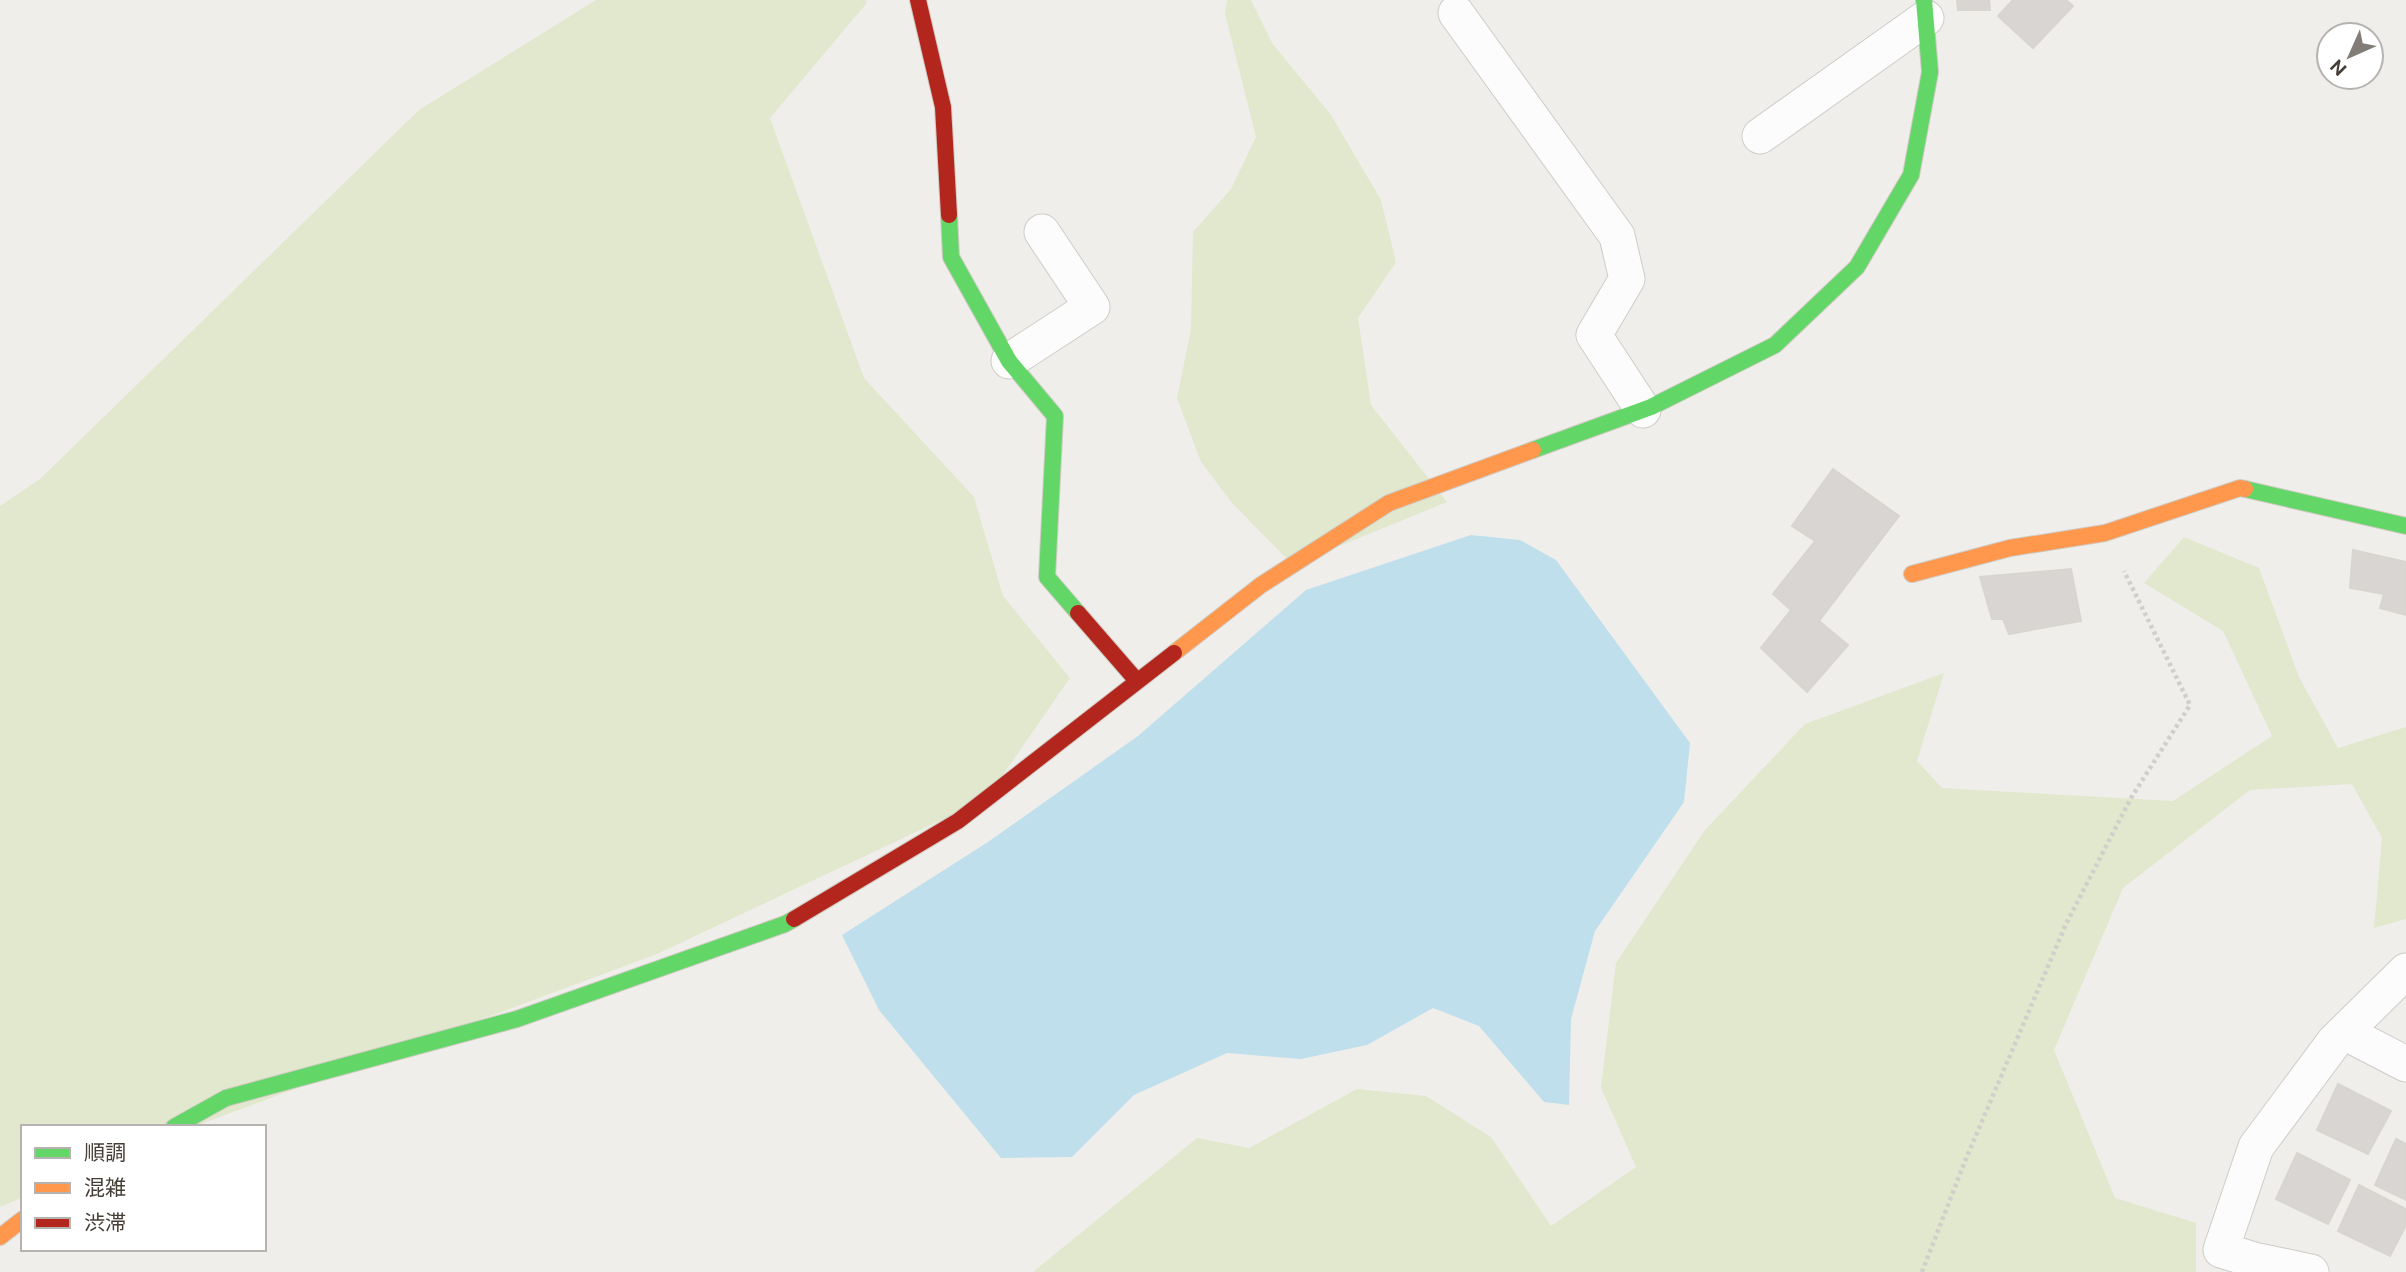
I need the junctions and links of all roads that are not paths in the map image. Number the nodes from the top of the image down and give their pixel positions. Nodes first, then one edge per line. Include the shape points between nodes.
1 (918, 0) edge
2 (1925, 9) edge
3 (1456, 13) dead end
4 (1760, 136) dead end
5 (1042, 232) dead end
6 (1009, 360) junction
7 (1643, 410) junction
8 (2406, 526) edge
9 (1912, 574) dead end
10 (1137, 681) junction
11 (2406, 971) edge
12 (2344, 1032) junction
13 (2406, 1064) edge
14 (178, 1125) edge
15 (21, 1221) edge
16 (0, 1237) edge
17 (2311, 1272) edge

1 - 6 street via 943,107 951,257
2 - 4 street
2 - 7 street via 1930,72 1912,175 1857,267 1775,345
3 - 7 street via 1617,236 1628,279 1594,335
5 - 6 street via 1092,307
6 - 10 street via 1055,416 1047,577
7 - 10 street via 1389,503 1261,585
8 - 9 street via 2240,488 2105,533 2010,548
10 - 14 street via 958,821 785,924 517,1019 226,1098
11 - 12 street
12 - 13 street
12 - 17 street via 2256,1147 2221,1250
15 - 16 street

